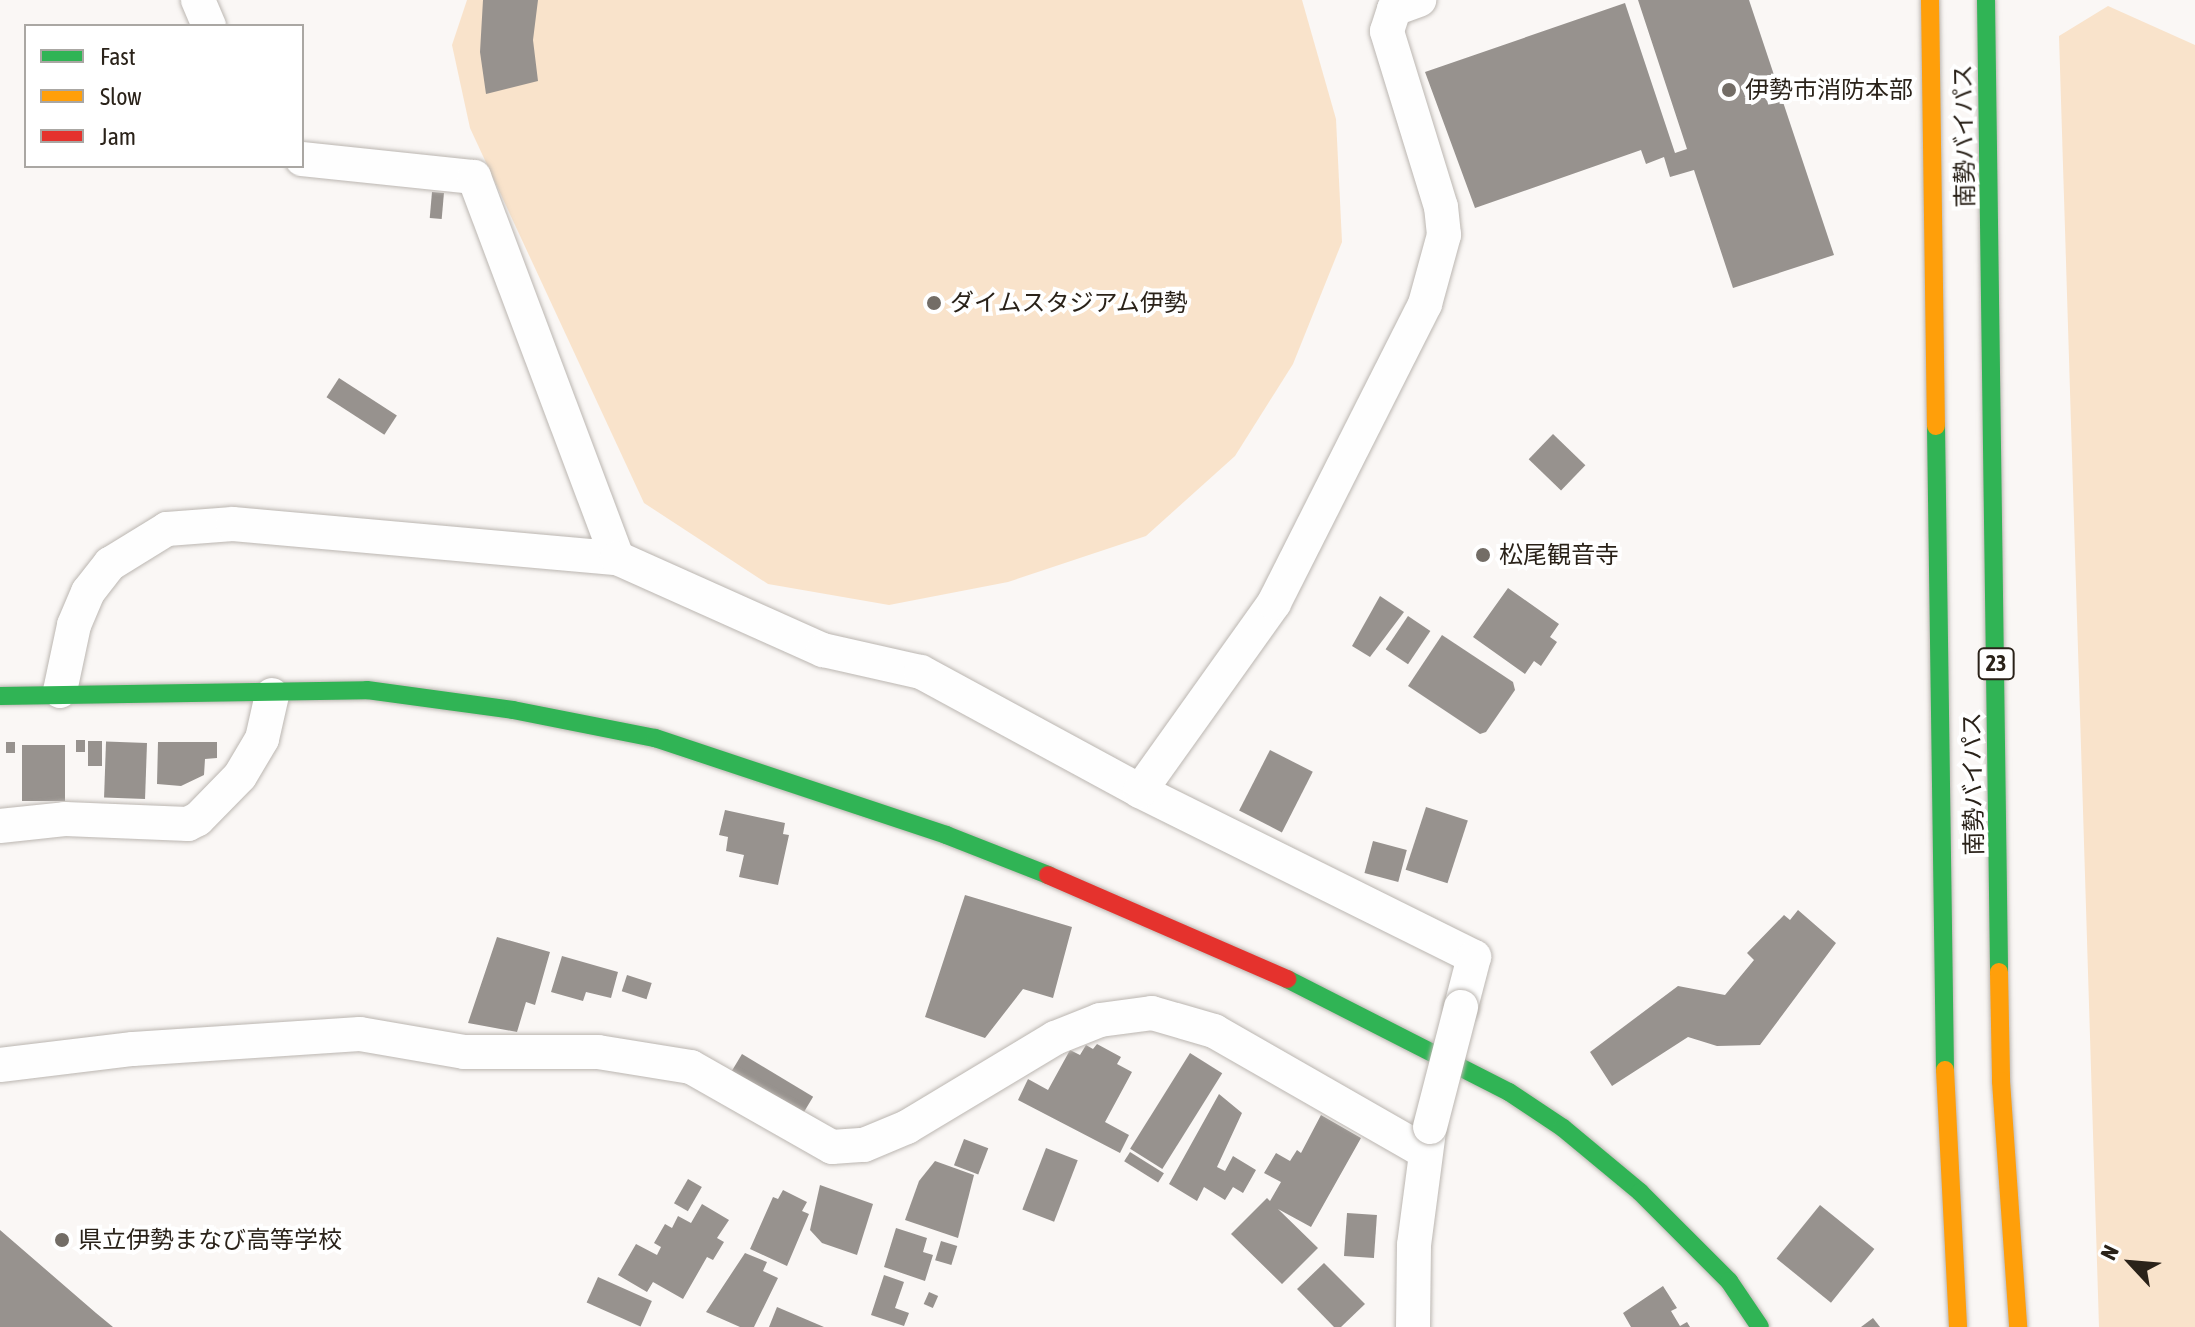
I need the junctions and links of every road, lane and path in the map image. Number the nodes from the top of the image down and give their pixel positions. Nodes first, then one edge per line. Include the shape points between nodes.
1 (198, 0) edge
2 (1419, 0) edge
3 (1930, 0) edge
4 (1986, 0) edge
5 (208, 24) edge
6 (304, 159) edge
7 (617, 558) junction
8 (60, 691) junction
9 (272, 695) junction
10 (0, 696) edge
11 (1140, 791) junction
12 (0, 826) edge
13 (0, 1065) edge
14 (1428, 1139) junction
15 (1413, 1327) edge
16 (1760, 1327) edge
17 (1958, 1327) edge
18 (2018, 1327) edge

1 - 5 street
2 - 11 street via 1394,9 1387,31 1441,207 1444,235 1425,304 1274,603
3 - 17 main road, 南勢バイパス via 1946,1148
4 - 18 main road, 南勢バイパス / 23 via 2001,1065
6 - 7 street via 474,177
7 - 8 street via 233,524 167,529 110,564 88,592
7 - 11 street via 823,650 921,672
8 - 9 main road via 193,689
8 - 10 main road
9 - 12 street via 262,739 240,776 188,824 65,819
9 - 16 main road via 367,690 513,710 655,738 946,835 1147,915 1352,1009 1509,1092 1563,1128 1640,1192 1718,1270
11 - 14 street, bridge via 1474,957
13 - 14 street via 133,1049 360,1034 464,1052 598,1052 691,1067 832,1147 864,1145 907,1127 1055,1038 1100,1020 1152,1013 1214,1031
14 - 15 street via 1414,1245

